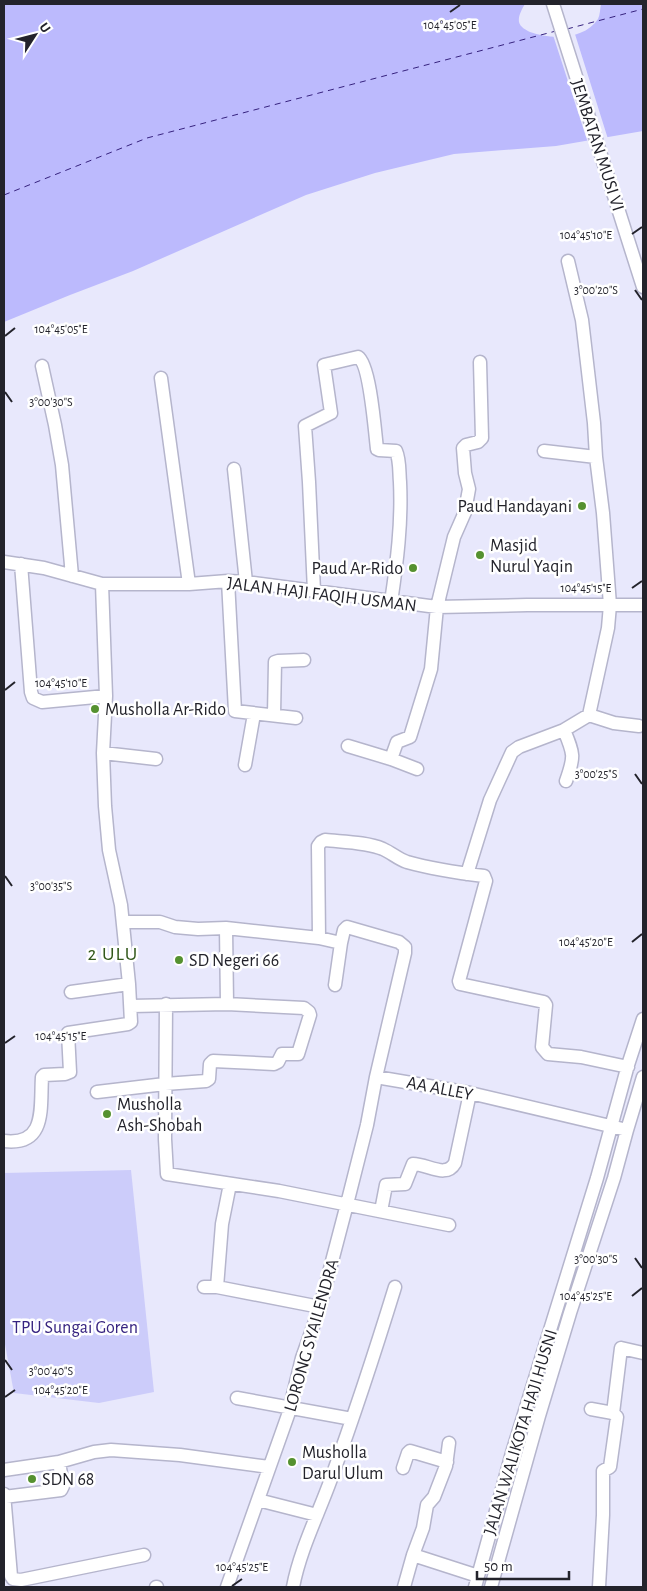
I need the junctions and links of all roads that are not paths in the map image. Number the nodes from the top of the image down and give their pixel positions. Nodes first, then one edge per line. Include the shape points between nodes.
1 (553, 4) edge
2 (568, 261) dead end
3 (643, 287) edge
4 (480, 362) dead end
5 (42, 366) dead end
6 (161, 378) dead end
7 (544, 451) dead end
8 (596, 456) junction
9 (234, 469) dead end
10 (11, 562) edge
11 (72, 576) junction
12 (222, 582) junction
13 (246, 582) junction
14 (102, 584) junction
15 (190, 584) junction
16 (314, 591) junction
17 (391, 602) junction
18 (610, 605) junction
19 (643, 605) edge
20 (436, 607) junction
21 (304, 660) dead end
22 (106, 696) junction
23 (254, 714) junction
24 (274, 715) junction
25 (589, 715) junction
26 (296, 718) dead end
27 (638, 726) dead end
28 (564, 730) junction
29 (348, 746) dead end
30 (103, 753) junction
31 (390, 758) junction
32 (156, 759) dead end
33 (245, 765) dead end
34 (417, 769) dead end
35 (566, 780) dead end
36 (467, 874) junction
37 (123, 922) junction
38 (226, 928) junction
39 (320, 938) junction
40 (341, 943) junction
41 (129, 984) junction
42 (335, 985) dead end
43 (70, 992) dead end
44 (166, 1004) junction
45 (227, 1004) junction
46 (131, 1006) junction
47 (643, 1019) edge
48 (628, 1067) junction
49 (376, 1077) junction
50 (643, 1077) edge
51 (165, 1084) junction
52 (97, 1092) dead end
53 (470, 1093) junction
54 (612, 1126) junction
55 (627, 1130) junction
56 (4, 1141) edge
57 (230, 1184) junction
58 (347, 1204) junction
59 (381, 1211) junction
60 (449, 1225) dead end
61 (217, 1287) junction
62 (396, 1287) dead end
63 (204, 1288) dead end
64 (320, 1307) junction
65 (643, 1353) edge
66 (237, 1398) dead end
67 (290, 1407) junction
68 (591, 1409) dead end
69 (613, 1412) junction
70 (352, 1419) junction
71 (449, 1443) dead end
72 (59, 1462) junction
73 (447, 1462) junction
74 (270, 1466) junction
75 (402, 1468) dead end
76 (4, 1470) edge
77 (4, 1495) edge
78 (258, 1500) junction
79 (317, 1515) junction
80 (6, 1551) edge
81 (144, 1555) dead end
82 (413, 1555) junction
83 (476, 1582) edge
84 (227, 1587) edge
85 (294, 1587) edge
86 (404, 1587) edge
87 (490, 1587) edge
88 (599, 1587) edge

1 - 3 street, JEMBATAN MUSI VI
2 - 8 street via 582,320
4 - 20 street via 482,438 463,448 469,489
5 - 11 street via 62,465
6 - 15 street
7 - 8 street
8 - 18 street
9 - 13 street
10 - 11 street, JALAN HAJI FAQIH USMAN
10 - 22 street via 33,698 42,702
11 - 14 street, JALAN HAJI FAQIH USMAN
12 - 13 street, JALAN HAJI FAQIH USMAN
12 - 15 street, JALAN HAJI FAQIH USMAN
12 - 23 street via 234,709
13 - 16 street, JALAN HAJI FAQIH USMAN
14 - 15 street, JALAN HAJI FAQIH USMAN
14 - 22 street
16 - 17 street, JALAN HAJI FAQIH USMAN
16 - 17 street via 305,426 331,413 324,364 358,357 363,361 367,375 377,449 396,451 399,462 400,534
17 - 20 street, JALAN HAJI FAQIH USMAN
18 - 19 street, JALAN HAJI FAQIH USMAN
18 - 20 street, JALAN HAJI FAQIH USMAN
18 - 25 street
20 - 31 street via 429,678 410,737 397,742
21 - 24 street via 275,662
22 - 30 street
23 - 24 street
23 - 33 street
24 - 26 street
25 - 27 street
25 - 28 street
28 - 35 street via 573,750
28 - 36 street via 512,752 490,800
29 - 31 street
30 - 32 street
30 - 37 street via 109,850
31 - 34 street
36 - 39 street via 406,862 384,849 325,840 318,846
36 - 48 street via 486,879 460,984 544,1002 542,1047 548,1054
37 - 38 street via 160,922 175,928
37 - 41 street
38 - 39 street
38 - 45 street
39 - 40 street
40 - 42 street
40 - 49 street via 347,928 399,942 405,947
41 - 43 street
41 - 46 street
44 - 45 street
44 - 46 street
44 - 51 street
45 - 51 street via 307,1010 310,1015 298,1054 282,1054 274,1064 211,1062 207,1081
46 - 56 street via 130,1023 68,1033 70,1072 42,1077 36,1131 21,1141
47 - 48 street, JALAN WALIKOTA HAJI HUSNI
48 - 54 street, JALAN WALIKOTA HAJI HUSNI
49 - 53 street, AA ALLEY
49 - 58 street, LORONG SYAILENDRA via 368,1125
50 - 55 street, JALAN WALIKOTA HAJI HUSNI
51 - 52 street
51 - 57 street via 166,1173
53 - 54 street, AA ALLEY
53 - 59 street via 452,1168 443,1171 413,1164 405,1184 386,1185
54 - 55 street, AA ALLEY
54 - 83 street, JALAN WALIKOTA HAJI HUSNI via 522,1418
55 - 87 street, JALAN WALIKOTA HAJI HUSNI
57 - 58 street
57 - 61 street via 222,1224
58 - 59 street
58 - 64 street, LORONG SYAILENDRA
59 - 60 street
61 - 63 street
61 - 64 street
62 - 70 street
64 - 67 street, LORONG SYAILENDRA via 302,1358
65 - 69 street via 621,1348
66 - 67 street
67 - 70 street
67 - 74 street, LORONG SYAILENDRA
68 - 69 street
69 - 88 street via 617,1417 610,1467 604,1470 603,1476
70 - 79 street
71 - 73 street
72 - 74 street via 111,1450
72 - 76 street
72 - 77 street via 63,1486 60,1491
73 - 75 street via 410,1451
73 - 82 street via 434,1497 427,1505
74 - 78 street, LORONG SYAILENDRA
77 - 80 street
78 - 79 street
78 - 84 street, LORONG SYAILENDRA
79 - 85 street via 296,1569
80 - 81 street via 11,1576 17,1580
82 - 83 street
82 - 86 street

